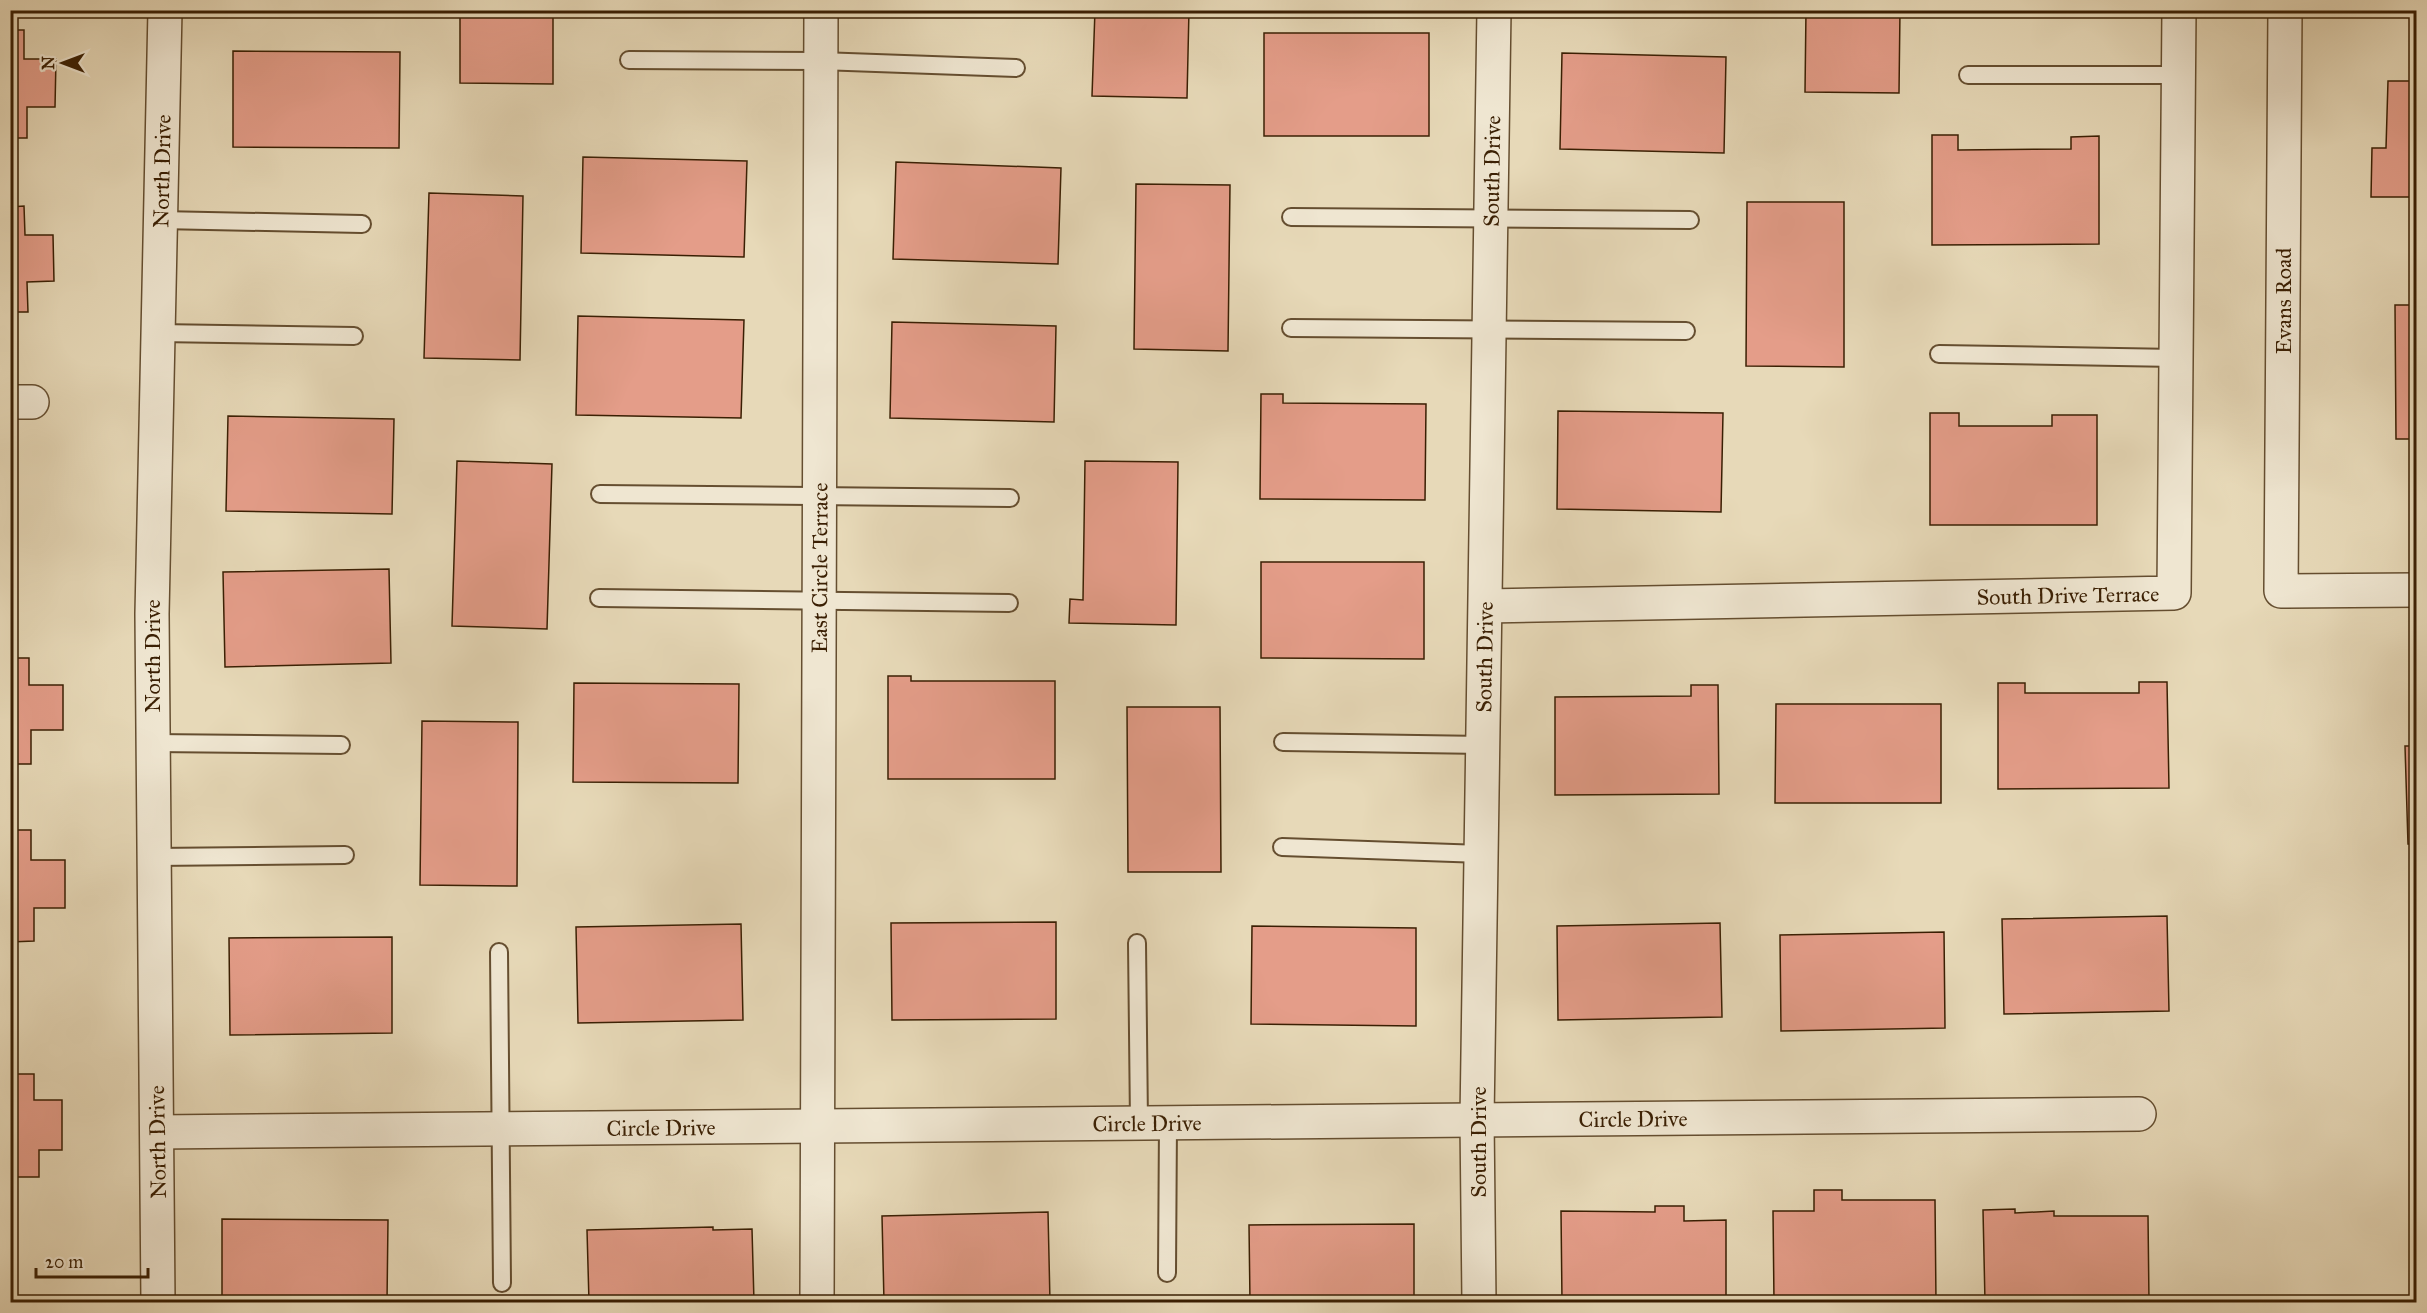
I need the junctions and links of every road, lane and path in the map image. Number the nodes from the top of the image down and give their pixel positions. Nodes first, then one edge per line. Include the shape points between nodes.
1 (165, 10) edge
2 (821, 10) edge
3 (1494, 10) edge
4 (2179, 10) edge
5 (2285, 10) edge
6 (629, 60) dead end
7 (820, 61) junction
8 (1016, 68) dead end
9 (1968, 75) dead end
10 (2179, 75) junction
11 (1291, 218) dead end
12 (1491, 219) junction
13 (160, 220) junction
14 (1690, 220) dead end
15 (362, 224) dead end
16 (1291, 327) dead end
17 (1490, 330) junction
18 (1686, 332) dead end
19 (158, 333) junction
20 (354, 336) dead end
21 (1939, 354) dead end
22 (2176, 358) junction
23 (600, 494) dead end
24 (819, 496) junction
25 (1010, 498) dead end
26 (2416, 590) edge
27 (599, 598) dead end
28 (818, 600) junction
29 (1009, 603) dead end
30 (1486, 606) junction
31 (1283, 742) dead end
32 (153, 743) junction
33 (341, 745) dead end
34 (1484, 745) junction
35 (1281, 847) dead end
36 (1482, 854) junction
37 (345, 855) dead end
38 (154, 857) junction
39 (1137, 943) dead end
40 (499, 952) dead end
41 (2139, 1114) dead end
42 (1477, 1119) junction
43 (1153, 1123) junction
44 (816, 1126) junction
45 (500, 1129) junction
46 (157, 1132) junction
47 (1167, 1273) dead end
48 (502, 1283) dead end
49 (158, 1302) edge
50 (817, 1302) edge
51 (1479, 1302) edge

1 - 13 street, North Drive
2 - 7 street, East Circle Terrace
3 - 12 street, South Drive
4 - 10 street, South Drive Terrace
5 - 26 street, Evans Road via 2281,591
6 - 7 lane
7 - 8 lane
7 - 24 street, East Circle Terrace
9 - 10 lane
10 - 22 street, South Drive Terrace
11 - 12 lane
12 - 14 lane
12 - 17 street, South Drive
13 - 15 lane
13 - 19 street, North Drive
16 - 17 lane
17 - 18 lane
17 - 30 street, South Drive
19 - 20 lane
19 - 32 street, North Drive
21 - 22 lane
22 - 30 street, South Drive Terrace via 2174,592
23 - 24 lane
24 - 25 lane
24 - 28 street, East Circle Terrace
27 - 28 lane
28 - 29 lane
28 - 44 street, East Circle Terrace
30 - 34 street, South Drive
31 - 34 lane
32 - 33 lane
32 - 38 street, North Drive
34 - 36 street, South Drive
35 - 36 lane
36 - 42 street, South Drive
37 - 38 lane
38 - 46 street, North Drive
39 - 43 lane
40 - 45 lane
41 - 42 street, Circle Drive
42 - 43 street, Circle Drive
42 - 51 street, South Drive
43 - 44 street, Circle Drive
43 - 47 lane
44 - 45 street, Circle Drive
44 - 50 street, East Circle Terrace
45 - 46 street, Circle Drive
45 - 48 lane
46 - 49 street, North Drive

